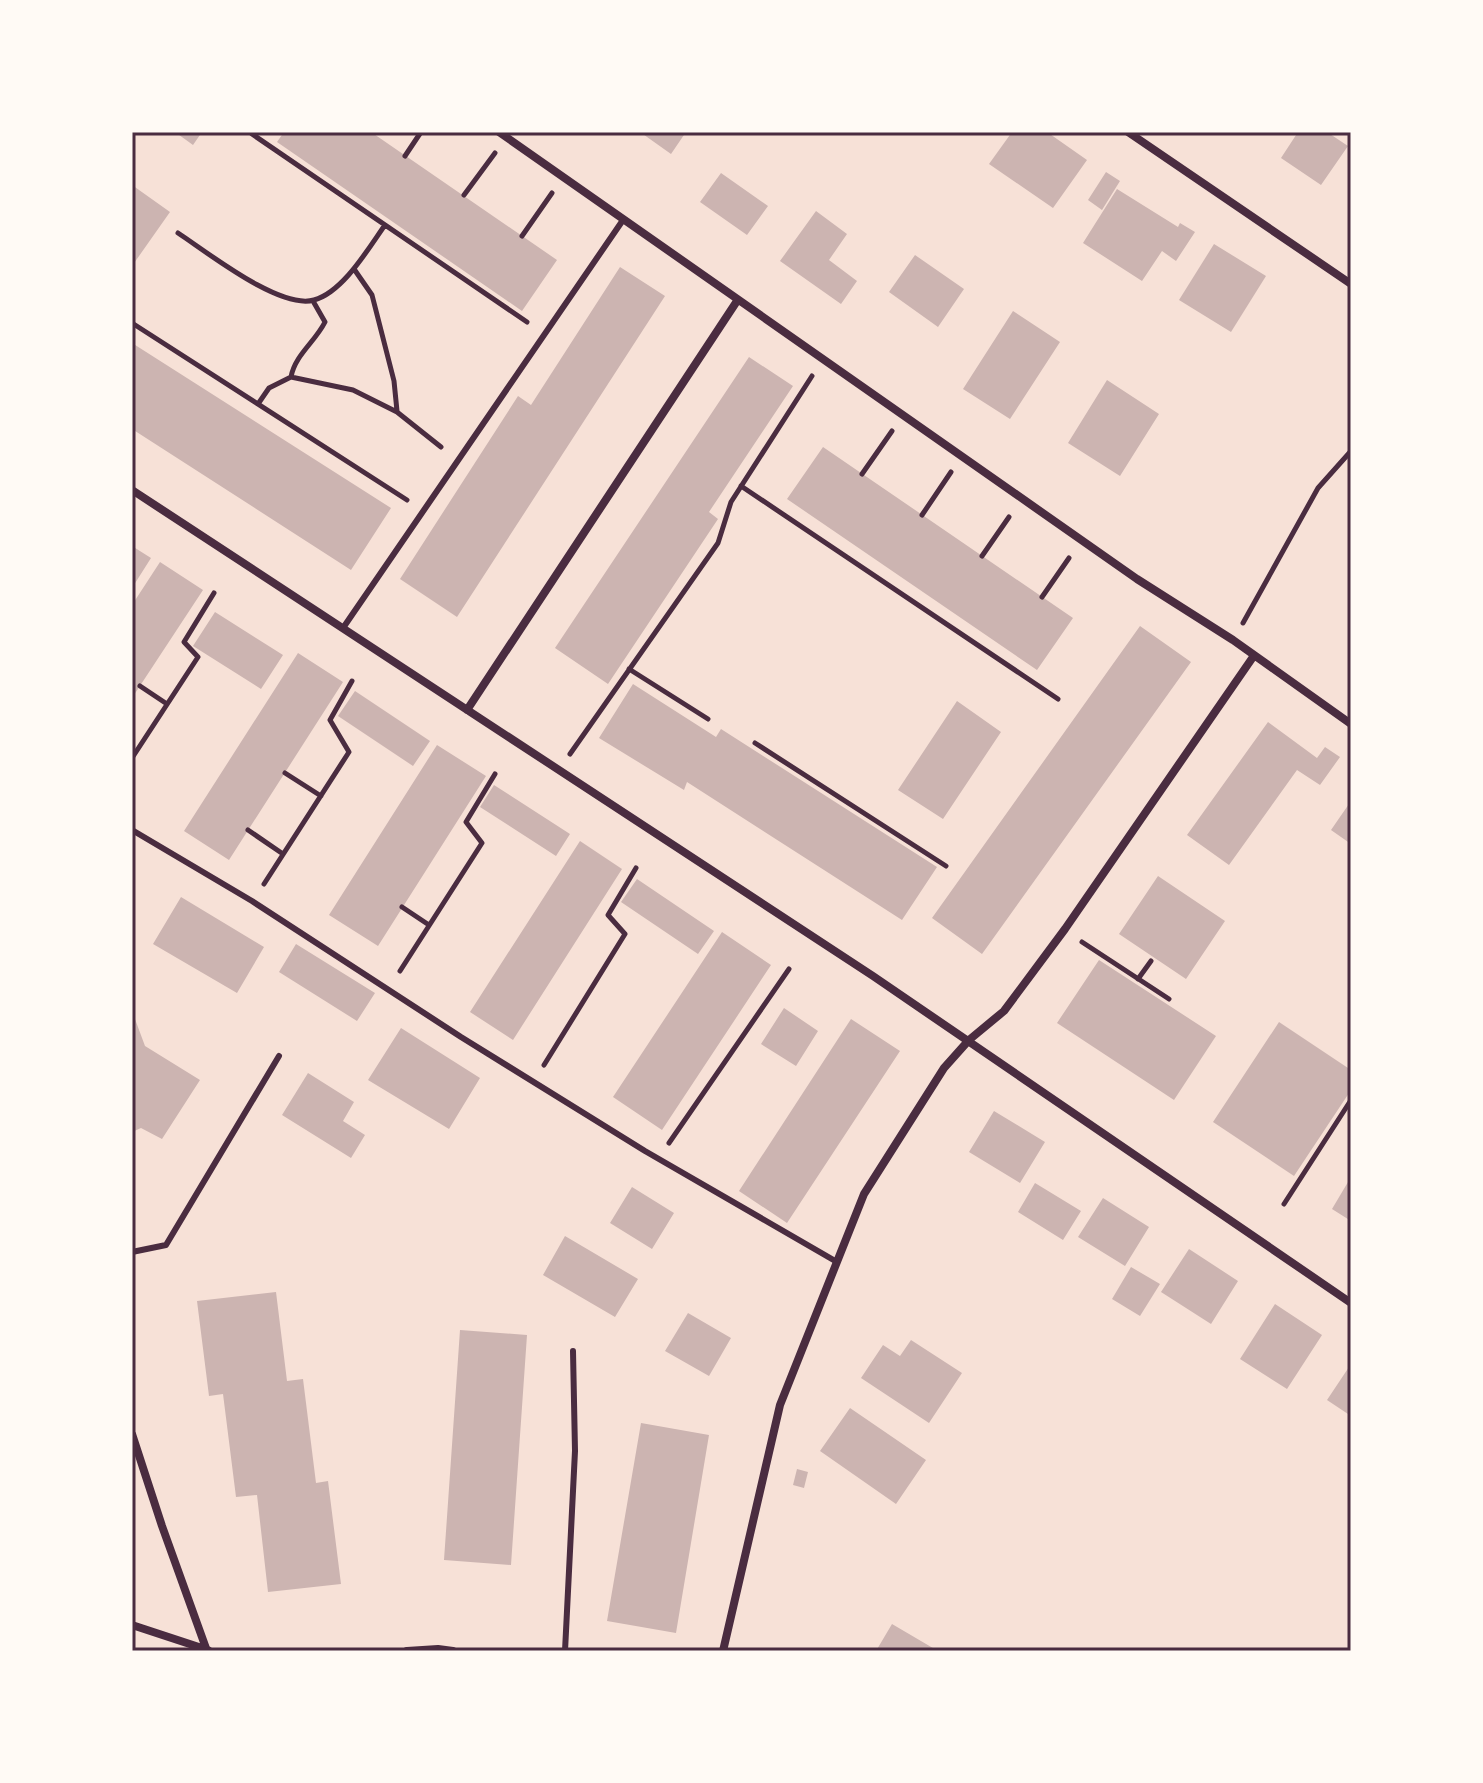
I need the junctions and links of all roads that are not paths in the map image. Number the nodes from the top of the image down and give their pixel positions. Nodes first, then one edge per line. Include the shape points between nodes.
1 (499, 132) edge
2 (1128, 132) edge
3 (623, 220) junction
4 (1351, 284) edge
5 (737, 301) junction
6 (132, 490) edge
7 (343, 628) junction
8 (1253, 657) junction
9 (467, 710) junction
10 (1351, 724) edge
11 (132, 830) edge
12 (969, 1040) junction
13 (279, 1056) dead end
14 (132, 1252) edge
15 (837, 1262) junction
16 (1351, 1303) edge
17 (573, 1351) dead end
18 (132, 1434) edge
19 (132, 1625) edge
20 (209, 1651) edge
21 (407, 1651) edge
22 (453, 1651) edge
23 (565, 1651) edge
24 (723, 1651) edge

1 - 3 street
2 - 4 street
3 - 5 street
3 - 7 lane
5 - 8 street
5 - 9 street
6 - 7 street
7 - 9 street
8 - 10 street
8 - 12 street via 1056,941 1004,1011
9 - 12 street
11 - 15 lane via 533,1082
12 - 15 street via 944,1068 864,1194
12 - 16 street
13 - 14 lane via 166,1245
15 - 24 street via 780,1405
17 - 23 lane via 575,1451
18 - 20 street
19 - 20 street
21 - 22 street

